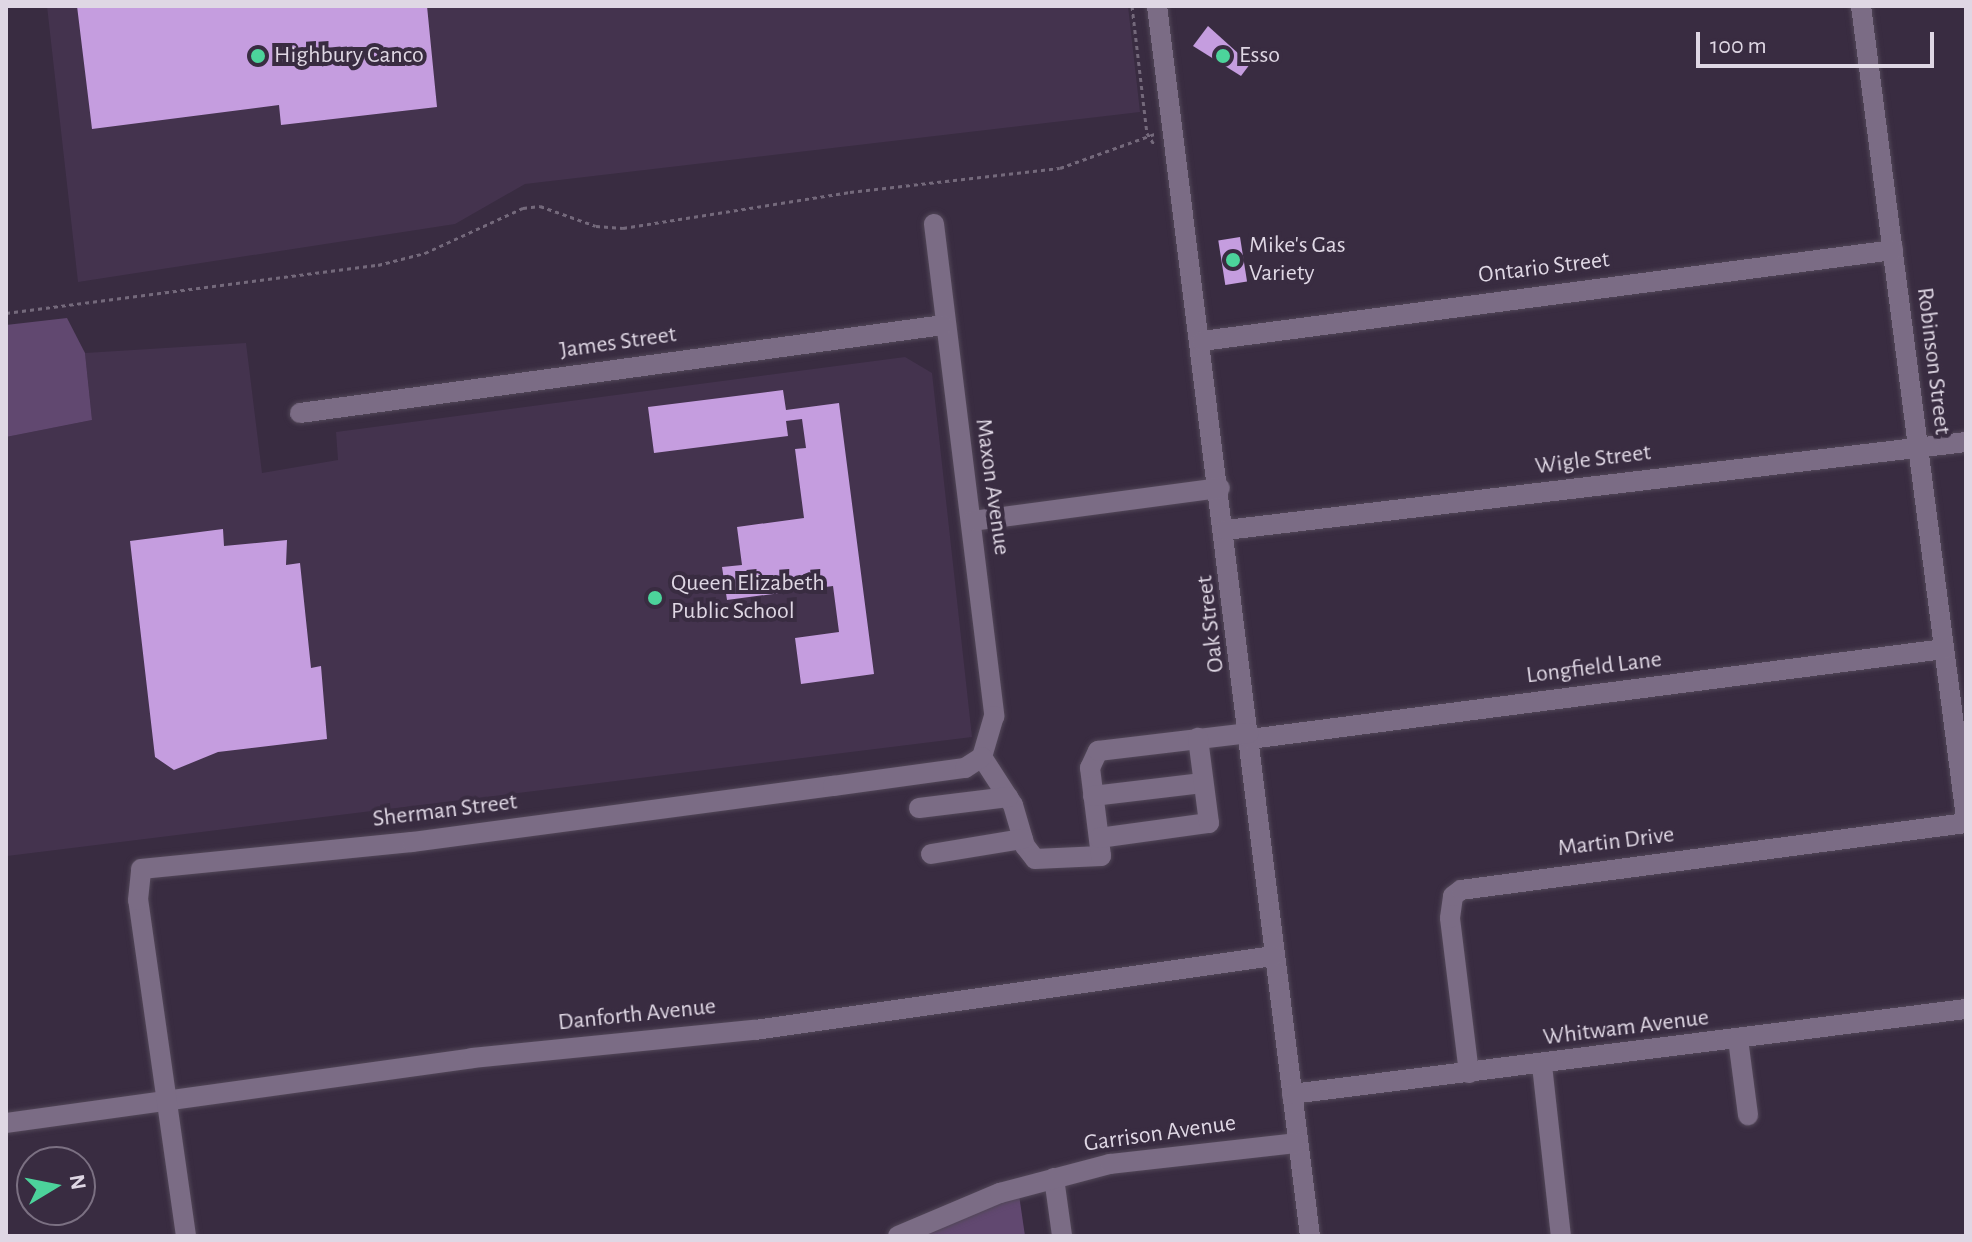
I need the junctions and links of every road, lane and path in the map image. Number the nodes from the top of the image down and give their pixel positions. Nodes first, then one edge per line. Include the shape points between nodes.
1 (1132, 6) edge
2 (1157, 6) edge
3 (1861, 6) edge
4 (1175, 132) junction
5 (1147, 133) junction
6 (934, 224) dead end
7 (1893, 250) junction
8 (6, 313) edge
9 (943, 325) junction
10 (1202, 341) junction
11 (300, 413) dead end
12 (1966, 442) edge
13 (1918, 448) junction
14 (1220, 488) junction
15 (972, 521) junction
16 (1226, 530) junction
17 (1944, 649) junction
18 (1250, 736) junction
19 (1198, 738) junction
20 (982, 757) junction
21 (1202, 783) junction
22 (1093, 796) junction
23 (1008, 797) junction
24 (919, 808) dead end
25 (1966, 820) edge
26 (1099, 838) junction
27 (1023, 839) junction
28 (931, 854) dead end
29 (1273, 956) junction
30 (1966, 1009) edge
31 (1738, 1039) junction
32 (1542, 1065) junction
33 (1469, 1073) junction
34 (1292, 1094) junction
35 (167, 1101) junction
36 (1748, 1115) dead end
37 (6, 1123) edge
38 (1297, 1143) junction
39 (1054, 1178) junction
40 (186, 1236) edge
41 (898, 1236) edge
42 (1062, 1236) edge
43 (1310, 1236) edge
44 (1561, 1236) edge

1 - 5 path
2 - 4 street, Oak Street
3 - 7 street, Robinson Street
4 - 5 path
4 - 10 street, Oak Street
5 - 8 path via 1060,168 850,192 623,228 596,226 540,206 523,208 425,253 378,265
6 - 9 street, Maxon Avenue
7 - 10 street, Ontario Street
7 - 13 street, Robinson Street
9 - 11 street, James Street
9 - 15 street, Maxon Avenue
10 - 14 street, Oak Street
12 - 13 street, Wigle Street
13 - 16 street, Wigle Street
13 - 17 street, Robinson Street
14 - 15 street
14 - 16 street, Oak Street
15 - 20 street, Maxon Avenue via 994,716
16 - 18 street, Oak Street
17 - 18 street, Longfield Lane
17 - 25 street, Robinson Street
18 - 19 street, Longfield Lane
18 - 29 street, Oak Street
19 - 21 street
19 - 22 street, Longfield Lane via 1098,751 1090,768
20 - 23 street
20 - 35 street, Sherman Street via 965,768 818,788 412,842 141,869 138,900
21 - 22 street
21 - 26 street via 1209,823
22 - 26 street
23 - 24 street
23 - 27 street
25 - 33 street, Martin Drive via 1461,890 1453,896 1450,918
26 - 27 street via 1101,856 1044,860 1035,859
27 - 28 street
29 - 34 street, Oak Street
29 - 35 street, Danforth Avenue via 755,1030 472,1058
30 - 31 street, Whitwam Avenue
31 - 32 street, Whitwam Avenue
31 - 36 street
32 - 33 street, Whitwam Avenue
32 - 44 street
33 - 34 street, Whitwam Avenue
34 - 38 street, Oak Street
35 - 37 street, Danforth Avenue
35 - 40 street
38 - 39 street, Garrison Avenue via 1110,1164
38 - 43 street, Oak Street
39 - 41 street, Garrison Avenue via 1000,1193
39 - 42 street

